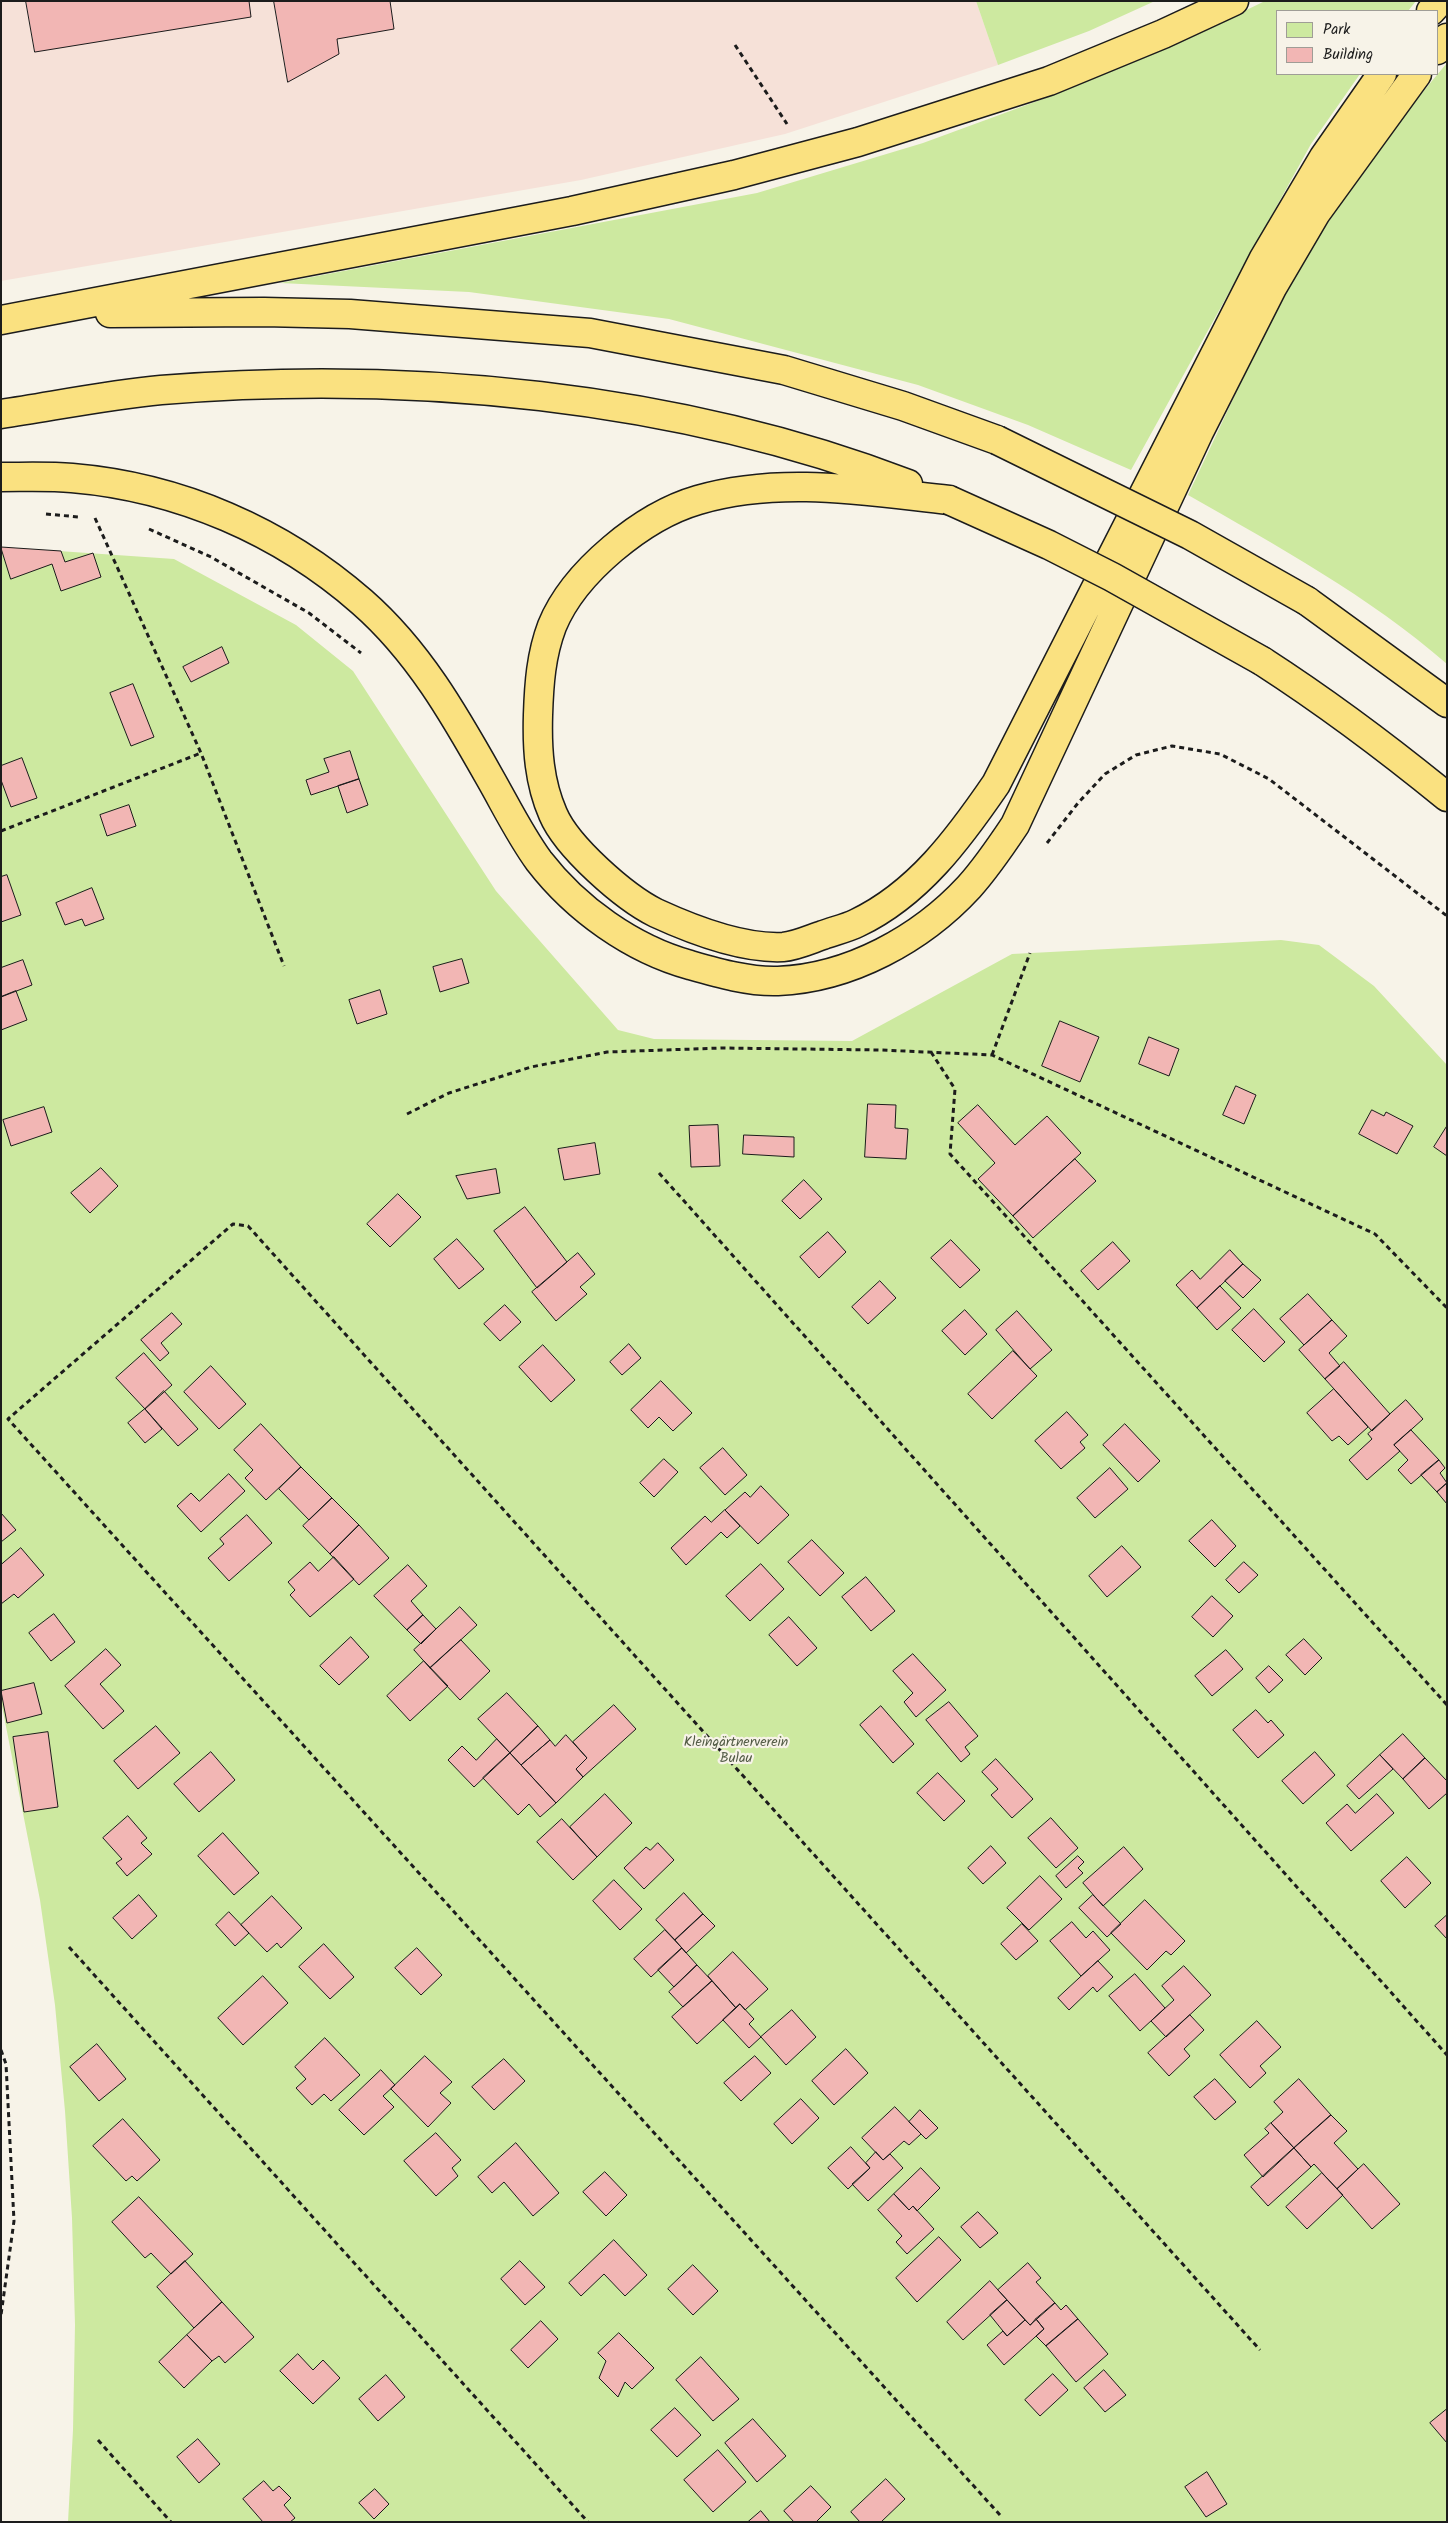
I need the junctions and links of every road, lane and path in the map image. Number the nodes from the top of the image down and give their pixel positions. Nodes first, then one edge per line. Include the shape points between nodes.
1 (1234, 1) edge
2 (1447, 38) edge
3 (735, 45) dead end
4 (1438, 49) edge
5 (1381, 75) edge
6 (1417, 75) edge
7 (788, 126) dead end
8 (46, 313) junction
9 (1, 320) edge
10 (1, 414) edge
11 (1, 477) edge
12 (949, 500) junction
13 (36, 513) dead end
14 (95, 518) junction
15 (104, 520) dead end
16 (147, 528) dead end
17 (367, 658) dead end
18 (1447, 702) edge
19 (201, 753) junction
20 (1447, 797) edge
21 (1, 831) edge
22 (1043, 848) dead end
23 (1447, 916) edge
24 (1030, 953) dead end
25 (284, 966) dead end
26 (931, 1052) junction
27 (992, 1055) junction
28 (406, 1114) dead end
29 (659, 1173) dead end
30 (1447, 1308) edge
31 (1447, 1705) edge
32 (69, 1947) dead end
33 (1, 2050) edge
34 (1447, 2055) edge
35 (3, 2299) edge
36 (1, 2314) edge
37 (1260, 2350) dead end
38 (98, 2440) dead end
39 (1000, 2515) dead end
40 (171, 2522) edge
41 (588, 2522) edge

1 - 8 highway via 1049,80 858,142 734,176 572,211
2 - 4 highway
3 - 7 path
5 - 12 highway via 1324,157 1263,260 996,784 967,827 934,866 858,922 784,947 750,944 702,933 667,918 641,905 581,854 554,817 541,779 537,743 539,673 552,626 571,592 595,564 661,516 697,500 739,491 777,486 829,487
6 - 11 highway via 1316,213 1272,288 1199,432 1015,825 990,863 934,920 895,946 855,965 816,978 775,981 741,978 669,959 630,941 596,916 540,862 443,696 415,657 364,603 326,572 286,546 176,497 72,478
8 - 9 highway
8 - 18 highway, bridge via 350,314 590,333 784,370 903,406 996,440 1190,535 1307,601
10 - 12 highway via 160,390 305,384 392,384 516,393 662,415 753,434
12 - 20 highway, bridge via 1096,569 1262,661 1380,742
13 - 14 path
14 - 15 path
14 - 19 path
16 - 17 path via 211,556 309,613
19 - 21 path
19 - 25 path
22 - 23 path via 1105,774 1136,755 1172,746 1220,754 1269,779
24 - 27 path
26 - 27 path
26 - 28 path via 722,1048 607,1052 531,1067 449,1093
26 - 31 path via 955,1089 950,1154
27 - 30 path via 1375,1234
29 - 34 path
32 - 41 path
33 - 35 path via 6,2064 14,2221
35 - 36 path
37 - 39 path via 248,1226 233,1224 8,1419
38 - 40 path

